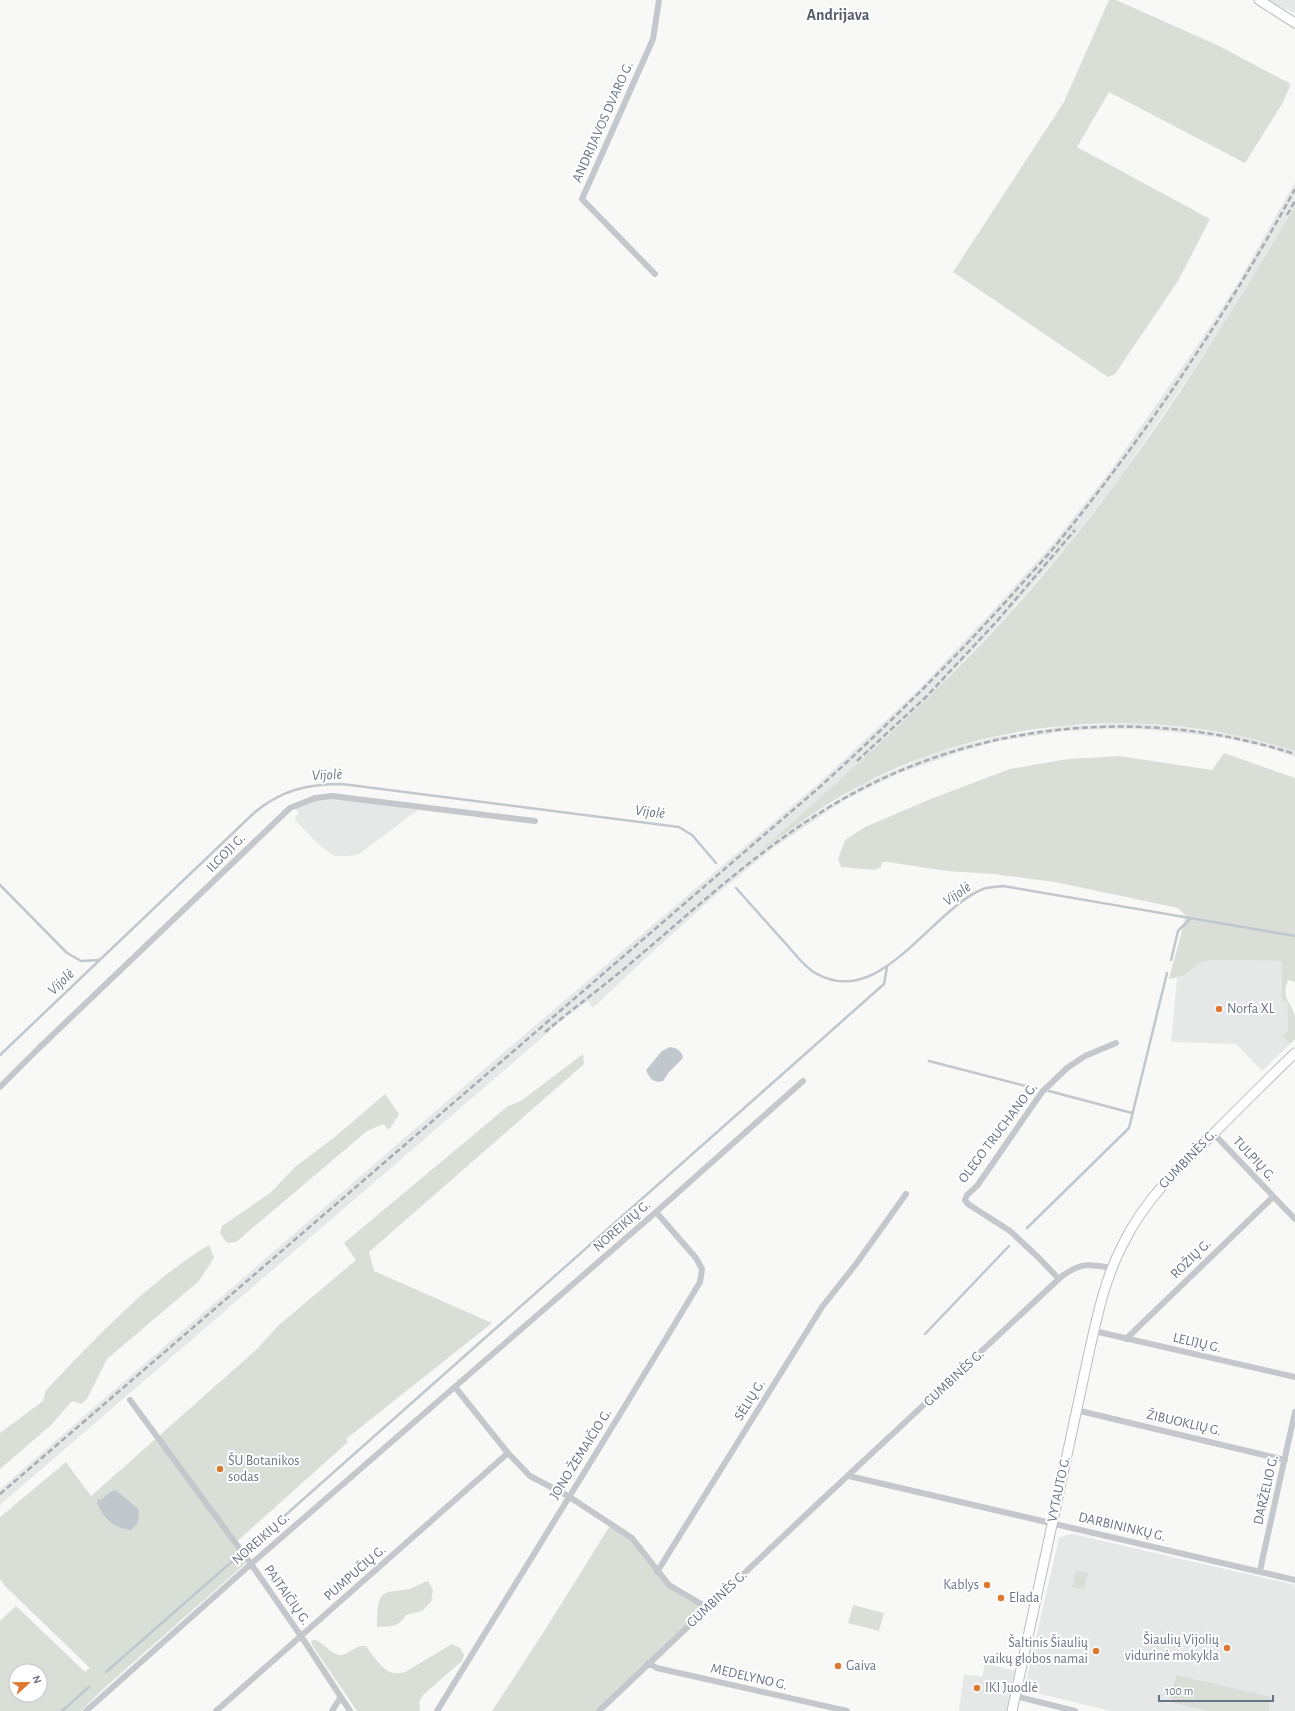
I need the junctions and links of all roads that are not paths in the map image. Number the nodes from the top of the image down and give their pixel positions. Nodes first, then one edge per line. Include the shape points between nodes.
1 (659, 0) edge
2 (1259, 0) edge
3 (1295, 23) edge
4 (655, 274) dead end
5 (535, 821) dead end
6 (1116, 1043) dead end
7 (1295, 1053) edge
8 (803, 1081) dead end
9 (0, 1087) edge
10 (1213, 1133) junction
11 (906, 1194) dead end
12 (1273, 1197) junction
13 (656, 1212) junction
14 (1295, 1219) edge
15 (1112, 1268) junction
16 (1059, 1279) junction
17 (1094, 1331) junction
18 (1126, 1339) junction
19 (1295, 1377) edge
20 (455, 1387) junction
21 (130, 1400) dead end
22 (1076, 1410) junction
23 (1295, 1412) edge
24 (1294, 1424) edge
25 (508, 1453) junction
26 (1285, 1460) junction
27 (849, 1476) junction
28 (568, 1496) junction
29 (1052, 1523) junction
30 (251, 1564) junction
31 (657, 1572) junction
32 (1260, 1572) junction
33 (1295, 1580) edge
34 (708, 1608) junction
35 (301, 1636) junction
36 (648, 1663) junction
37 (1015, 1696) junction
38 (340, 1698) junction
39 (86, 1711) edge
40 (216, 1711) edge
41 (332, 1711) edge
42 (350, 1711) edge
43 (438, 1711) edge
44 (599, 1711) edge
45 (846, 1711) edge
46 (1012, 1711) edge
47 (1075, 1711) edge

1 - 4 street, ANDRIJAVOS DVARO G. via 653,39 582,199
2 - 3 main road
5 - 9 street, ILGOJI G. via 332,796 315,798 290,808
6 - 16 street, OLEGO TRUCHANO G. via 1085,1056 1067,1068 1042,1092 965,1200 1010,1231
7 - 10 main road, GUMBINĖS G.
8 - 13 street, NOREIKIŲ G.
10 - 12 street, TULPIŲ G.
10 - 15 main road, GUMBINĖS G. via 1177,1168 1150,1200 1132,1227
11 - 31 street, SĖLIŲ G. via 822,1307
12 - 14 street, TULPIŲ G.
12 - 18 street, ROŽIŲ G.
13 - 20 street, NOREIKIŲ G.
13 - 28 street, JONO ŽEMAIČIO G. via 696,1258 702,1269 700,1282
15 - 16 street, GUMBINĖS G. via 1085,1264 1070,1270
15 - 17 main road, VYTAUTO G.
16 - 27 street, GUMBINĖS G.
17 - 18 street, LELIJŲ G.
17 - 22 main road, VYTAUTO G.
18 - 19 street, LELIJŲ G.
20 - 25 street
20 - 30 street, NOREIKIŲ G.
21 - 30 street, PAITAIČIŲ G.
22 - 26 street, ŽIBUOKLIŲ G.
22 - 29 main road, VYTAUTO G.
23 - 24 street, DARŽELIO G.
24 - 26 street, DARŽELIO G.
25 - 28 street via 530,1476
25 - 35 street, PUMPUČIŲ G.
26 - 32 street, DARŽELIO G.
27 - 29 street, DARBININKŲ G.
27 - 34 street, GUMBINĖS G.
28 - 31 street via 632,1538
28 - 43 street, JONO ŽEMAIČIO G.
29 - 32 street, DARBININKŲ G.
29 - 37 main road, VYTAUTO G.
30 - 35 street, PAITAIČIŲ G.
30 - 39 street, NOREIKIŲ G.
31 - 34 street via 669,1585
32 - 33 street, DARBININKŲ G.
34 - 36 street, GUMBINĖS G.
35 - 38 street, PAITAIČIŲ G.
35 - 40 street, PUMPUČIŲ G.
36 - 44 street, GUMBINĖS G.
36 - 45 street, MEDELYNO G. via 657,1668
37 - 46 main road, VYTAUTO G.
37 - 47 street
38 - 41 street
38 - 42 street, PAITAIČIŲ G.

